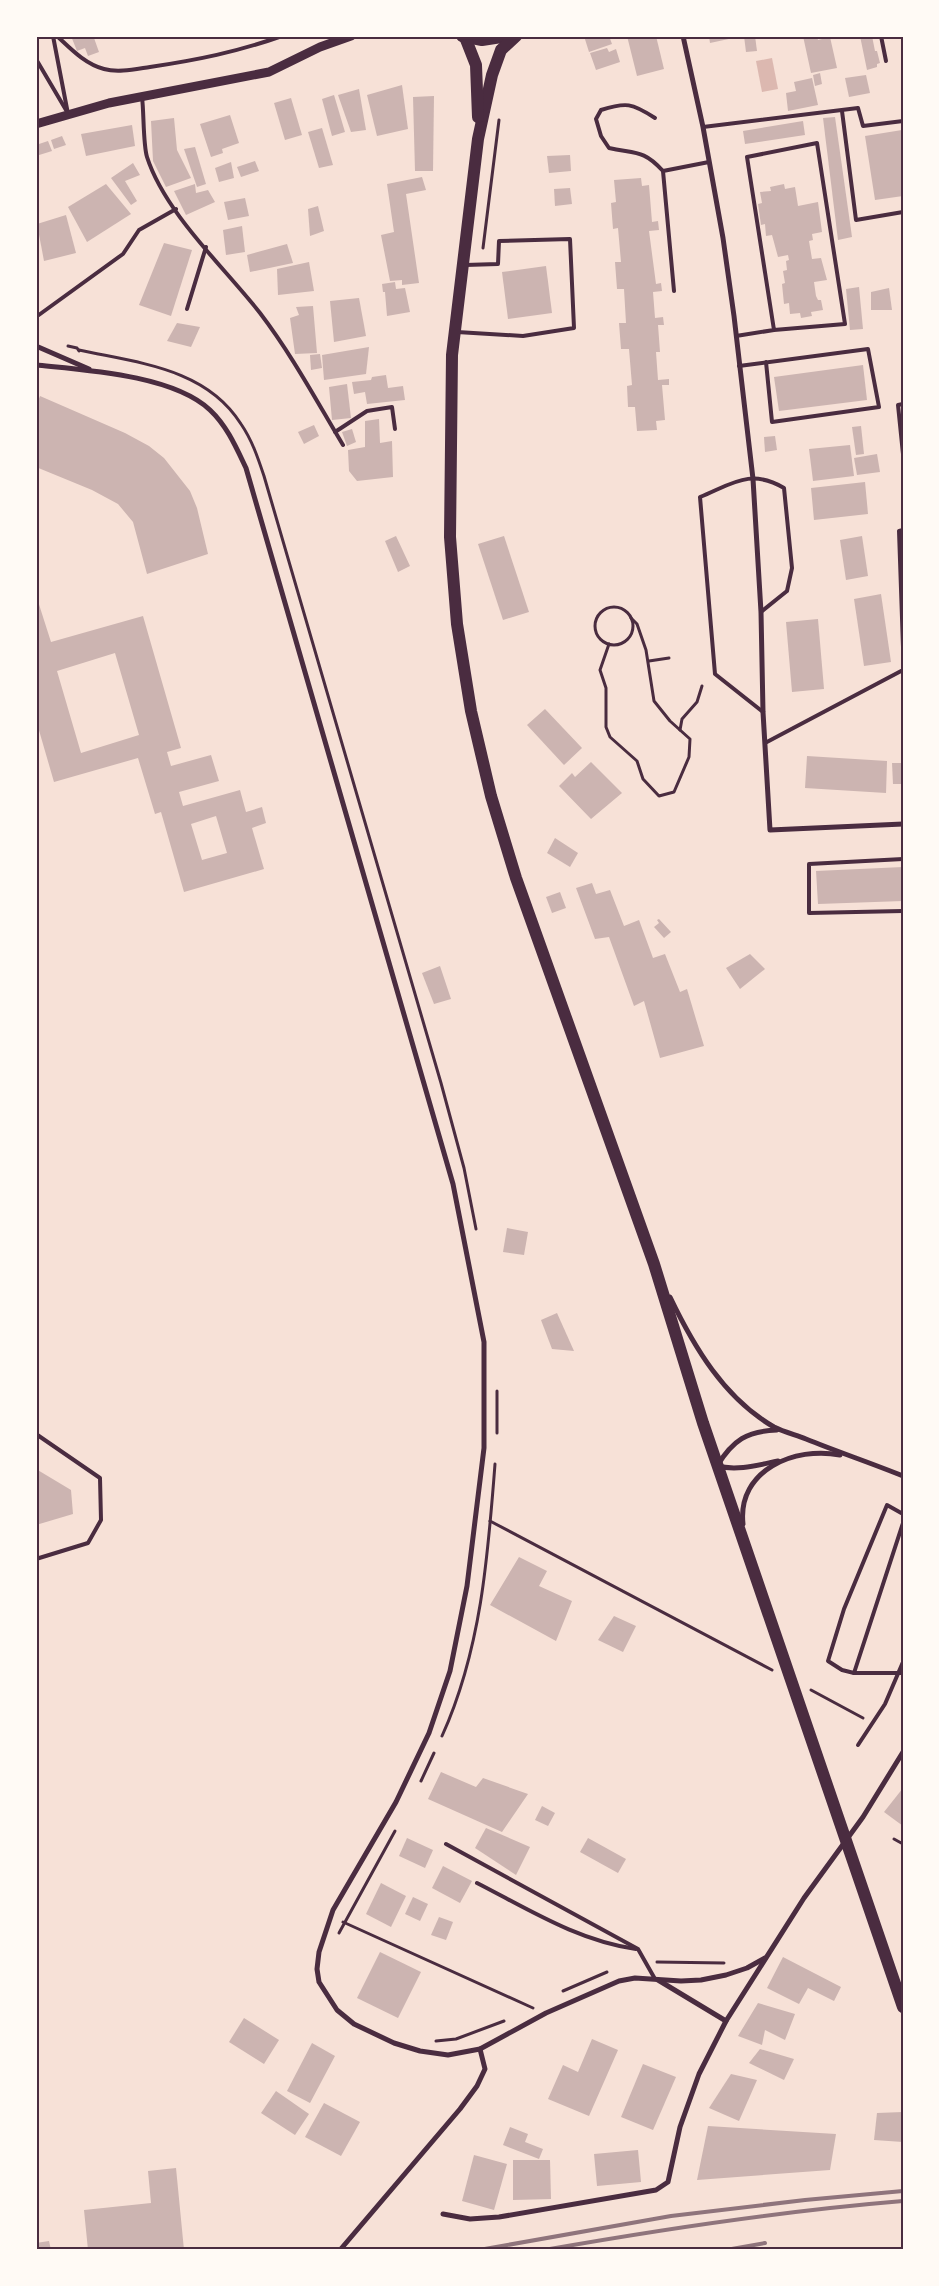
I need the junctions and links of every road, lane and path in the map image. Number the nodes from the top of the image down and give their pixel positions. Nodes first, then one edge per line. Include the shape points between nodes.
1 (55, 36) edge
2 (282, 36) edge
3 (332, 36) edge
4 (351, 36) edge
5 (508, 36) edge
6 (516, 36) edge
7 (683, 36) edge
8 (881, 36) edge
9 (463, 37) edge
10 (320, 47) junction
11 (36, 58) edge
12 (886, 61) dead end
13 (142, 97) junction
14 (842, 111) junction
15 (68, 114) junction
16 (500, 115) dead end
17 (655, 118) dead end
18 (903, 121) edge
19 (36, 124) edge
20 (703, 127) junction
21 (478, 139) junction
22 (710, 162) junction
23 (663, 171) junction
24 (176, 209) junction
25 (903, 212) edge
26 (206, 247) junction
27 (483, 248) dead end
28 (463, 264) junction
29 (674, 291) dead end
30 (188, 309) dead end
31 (36, 317) edge
32 (774, 330) junction
33 (455, 332) junction
34 (736, 336) junction
35 (36, 346) edge
36 (79, 350) dead end
37 (766, 362) junction
38 (36, 365) edge
39 (739, 366) junction
40 (96, 372) junction
41 (903, 404) edge
42 (395, 429) dead end
43 (335, 432) junction
44 (342, 445) dead end
45 (903, 454) edge
46 (753, 479) junction
47 (903, 530) edge
48 (761, 612) junction
49 (631, 618) junction
50 (609, 644) junction
51 (903, 647) edge
52 (669, 658) dead end
53 (648, 661) junction
54 (903, 670) edge
55 (702, 686) dead end
56 (763, 712) junction
57 (680, 730) junction
58 (765, 743) junction
59 (903, 824) edge
60 (903, 859) edge
61 (903, 911) edge
62 (476, 1234) dead end
63 (654, 1264) junction
64 (497, 1382) dead end
65 (780, 1430) junction
66 (36, 1434) edge
67 (497, 1435) dead end
68 (853, 1458) junction
69 (496, 1459) dead end
70 (780, 1460) junction
71 (717, 1466) junction
72 (880, 1467) junction
73 (903, 1472) edge
74 (903, 1476) edge
75 (476, 1514) junction
76 (903, 1514) edge
77 (491, 1522) junction
78 (903, 1523) edge
79 (746, 1548) junction
80 (36, 1558) edge
81 (903, 1662) edge
82 (778, 1673) dead end
83 (854, 1673) junction
84 (901, 1673) edge
85 (804, 1687) dead end
86 (873, 1723) junction
87 (441, 1737) dead end
88 (438, 1745) dead end
89 (858, 1745) dead end
90 (903, 1752) edge
91 (418, 1786) dead end
92 (396, 1829) dead end
93 (894, 1839) dead end
94 (446, 1844) dead end
95 (903, 1844) edge
96 (477, 1883) dead end
97 (331, 1917) junction
98 (344, 1923) junction
99 (336, 1940) dead end
100 (638, 1949) junction
101 (765, 1958) junction
102 (646, 1963) junction
103 (733, 1963) dead end
104 (611, 1971) dead end
105 (655, 1979) junction
106 (557, 1994) dead end
107 (541, 2003) dead end
108 (903, 2007) edge
109 (533, 2008) junction
110 (524, 2012) dead end
111 (546, 2013) junction
112 (508, 2019) dead end
113 (726, 2021) junction
114 (432, 2041) dead end
115 (480, 2049) junction
116 (443, 2214) dead end
117 (340, 2250) edge

1 - 2 lane via 83,60 105,69 131,70 242,50
1 - 15 lane
3 - 10 street
4 - 10 street
5 - 9 main road via 482,40
6 - 21 main road via 501,50
7 - 20 street
8 - 12 lane
9 - 21 main road via 476,65
10 - 13 street via 269,72
11 - 15 lane
13 - 15 street
13 - 24 lane via 147,155 158,182
14 - 18 lane via 858,108 863,126
14 - 20 lane
14 - 25 lane via 856,220
15 - 19 street
16 - 27 path
17 - 23 lane via 636,105 620,104 600,110 596,119 609,148 650,157
20 - 22 street
21 - 28 main road
22 - 23 lane
22 - 34 street
23 - 29 lane
24 - 26 lane
24 - 31 lane via 139,230 123,254
26 - 30 lane
26 - 43 lane via 284,346
28 - 33 main road
28 - 33 lane via 498,264 498,241 570,239 574,328 523,336
32 - 32 lane via 747,157 817,143 845,324
32 - 34 lane
33 - 63 main road via 450,537 457,624 470,711 516,878
34 - 39 street
35 - 40 street
36 - 62 path via 147,364 188,377 232,410 253,446 441,1083 464,1168
37 - 37 lane via 868,349 879,407 772,422
37 - 39 lane
38 - 40 street
39 - 46 street
40 - 75 street via 160,384 187,394 220,422 246,468 454,1184 484,1342 484,1448
41 - 45 lane via 898,405
42 - 43 lane via 392,407 366,411
43 - 44 lane
46 - 48 street
46 - 48 lane via 771,480 784,488 792,568 787,591
46 - 56 lane via 740,479 700,497 715,674
47 - 51 lane via 898,531
48 - 56 street
49 - 50 path via 632,631 628,638 620,644
49 - 50 path via 616,607 599,613 595,622 596,634
49 - 53 path via 637,624
50 - 57 path via 600,670 606,688 606,727 610,736 637,761 643,778 659,796 674,792 689,757 690,739
52 - 53 path
53 - 57 path via 654,700
54 - 58 lane
55 - 57 path via 697,702 682,719
56 - 58 street
58 - 59 street via 770,830
60 - 61 lane via 809,864 809,914
63 - 65 street via 697,1349 717,1378 759,1416
63 - 71 main road
64 - 67 path
65 - 68 street
65 - 71 street via 767,1430 738,1439
66 - 80 lane via 100,1478 100,1520 88,1543
68 - 70 street via 808,1452
68 - 72 street
69 - 77 path
70 - 71 street via 743,1468
70 - 79 street via 757,1480 746,1497 742,1519
71 - 79 main road
72 - 73 street
72 - 74 street
75 - 77 path
75 - 97 street via 468,1586 450,1671 429,1733 396,1802
76 - 83 lane via 887,1505 844,1609 828,1661
77 - 82 path
77 - 87 path via 483,1591 472,1646 458,1698
78 - 83 lane
79 - 108 main road
81 - 84 lane
83 - 84 lane
84 - 86 lane
85 - 86 path
86 - 89 lane
88 - 91 path
90 - 101 street via 863,1817
92 - 98 path
93 - 95 path
94 - 100 lane
96 - 100 lane via 592,1940
97 - 98 path
97 - 115 street via 317,1969 319,1982 338,2010 354,2024 420,2051 448,2055
98 - 99 path
98 - 109 path
100 - 102 lane
101 - 105 street via 726,1975 681,1981
101 - 113 street
102 - 103 path
102 - 105 lane
104 - 106 path
105 - 111 street via 619,1981
105 - 113 street
107 - 109 path
109 - 110 path
109 - 111 path
111 - 115 street
112 - 114 path via 456,2038
113 - 116 street via 699,2074 680,2127 668,2182 656,2190 499,2218 470,2219
115 - 117 street via 485,2069 477,2086

